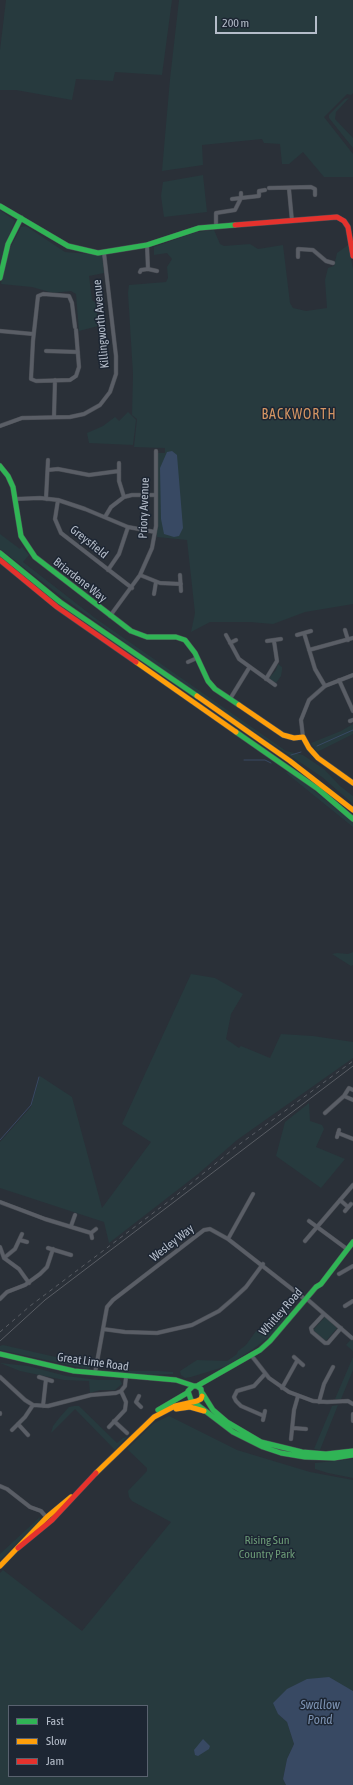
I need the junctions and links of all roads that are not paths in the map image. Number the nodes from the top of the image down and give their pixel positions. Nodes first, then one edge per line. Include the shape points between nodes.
1 (289, 189) junction
2 (316, 195) dead end
3 (241, 196) junction
4 (232, 199) dead end
5 (0, 206) edge
6 (21, 218) junction
7 (292, 220) junction
8 (216, 226) junction
9 (351, 226) edge
10 (147, 245) junction
11 (104, 253) junction
12 (353, 256) edge
13 (298, 257) dead end
14 (334, 263) dead end
15 (148, 269) junction
16 (157, 271) dead end
17 (140, 272) dead end
18 (0, 278) edge
19 (0, 332) edge
20 (33, 334) junction
21 (46, 351) dead end
22 (78, 352) junction
23 (55, 380) junction
24 (54, 417) junction
25 (0, 426) edge
26 (156, 451) dead end
27 (48, 460) dead end
28 (156, 460) junction
29 (162, 460) dead end
30 (119, 463) dead end
31 (0, 466) edge
32 (48, 470) junction
33 (119, 471) junction
34 (156, 494) junction
35 (124, 497) junction
36 (46, 498) junction
37 (15, 499) junction
38 (58, 500) junction
39 (105, 517) junction
40 (128, 527) junction
41 (155, 532) junction
42 (0, 553) edge
43 (0, 560) edge
44 (108, 570) junction
45 (140, 575) junction
46 (180, 575) dead end
47 (156, 582) junction
48 (181, 584) junction
49 (132, 588) junction
50 (181, 591) dead end
51 (154, 594) dead end
52 (110, 616) junction
53 (345, 630) dead end
54 (311, 631) dead end
55 (304, 633) junction
56 (226, 635) dead end
57 (297, 635) dead end
58 (353, 638) edge
59 (281, 639) dead end
60 (236, 640) dead end
61 (348, 640) junction
62 (267, 641) dead end
63 (274, 641) junction
64 (230, 643) junction
65 (309, 650) junction
66 (197, 658) junction
67 (188, 662) dead end
68 (249, 668) junction
69 (353, 675) edge
70 (266, 679) junction
71 (339, 680) junction
72 (275, 685) dead end
73 (324, 686) junction
74 (230, 699) junction
75 (353, 711) edge
76 (303, 737) junction
77 (353, 783) edge
78 (353, 810) edge
79 (353, 819) edge
80 (353, 1090) edge
81 (344, 1096) junction
82 (353, 1100) edge
83 (324, 1114) dead end
84 (338, 1134) dead end
85 (353, 1139) edge
86 (353, 1185) edge
87 (253, 1194) dead end
88 (340, 1200) junction
89 (1, 1203) edge
90 (348, 1207) dead end
91 (0, 1208) edge
92 (75, 1215) dead end
93 (309, 1221) dead end
94 (71, 1226) junction
95 (317, 1227) junction
96 (96, 1229) dead end
97 (91, 1233) junction
98 (22, 1234) dead end
99 (92, 1238) dead end
100 (228, 1239) junction
101 (20, 1240) junction
102 (306, 1241) dead end
103 (27, 1242) dead end
104 (353, 1242) edge
105 (0, 1248) edge
106 (48, 1248) dead end
107 (53, 1249) junction
108 (347, 1249) junction
109 (66, 1254) junction
110 (71, 1255) dead end
111 (4, 1258) junction
112 (64, 1259) dead end
113 (263, 1264) junction
114 (353, 1266) edge
115 (339, 1274) dead end
116 (29, 1283) junction
117 (346, 1297) dead end
118 (0, 1299) edge
119 (306, 1299) junction
120 (351, 1301) edge
121 (344, 1306) dead end
122 (324, 1314) junction
123 (341, 1328) junction
124 (103, 1329) junction
125 (352, 1338) edge
126 (0, 1354) edge
127 (251, 1356) junction
128 (294, 1357) dead end
129 (297, 1361) junction
130 (303, 1365) dead end
131 (333, 1367) dead end
132 (326, 1369) dead end
133 (330, 1372) junction
134 (265, 1374) junction
135 (95, 1375) junction
136 (0, 1377) edge
137 (39, 1377) dead end
138 (126, 1377) junction
139 (46, 1379) junction
140 (52, 1380) dead end
141 (210, 1380) junction
142 (184, 1382) junction
143 (196, 1386) junction
144 (282, 1388) junction
145 (121, 1391) junction
146 (188, 1392) junction
147 (203, 1394) junction
148 (139, 1396) dead end
149 (298, 1396) junction
150 (193, 1401) junction
151 (126, 1402) junction
152 (136, 1402) junction
153 (319, 1402) junction
154 (353, 1404) edge
155 (33, 1405) junction
156 (43, 1406) junction
157 (141, 1407) dead end
158 (265, 1411) dead end
159 (208, 1412) junction
160 (353, 1414) edge
161 (114, 1421) junction
162 (353, 1421) edge
163 (18, 1424) junction
164 (146, 1424) junction
165 (109, 1427) dead end
166 (293, 1428) junction
167 (306, 1429) dead end
168 (12, 1430) dead end
169 (127, 1433) dead end
170 (28, 1435) dead end
171 (291, 1439) dead end
172 (353, 1451) edge
173 (353, 1455) edge
174 (0, 1486) edge
175 (50, 1520) junction
176 (18, 1548) junction
177 (0, 1566) edge

1 - 2 street via 311,187 315,189
1 - 3 street via 267,189 259,191 259,196
1 - 7 street
3 - 4 street
3 - 8 street via 235,210 216,213
5 - 6 main road
6 - 11 main road via 68,246
6 - 18 main road via 8,244
7 - 8 main road
7 - 9 main road via 337,217
8 - 10 main road via 196,228
9 - 12 main road
10 - 11 main road
10 - 15 street
11 - 24 street, Killingworth Avenue via 116,356 114,384 105,400 93,410 75,417
13 - 14 street via 298,249 313,250 326,261
15 - 16 street
15 - 17 street
19 - 20 street
20 - 22 street via 36,301 40,294 69,296
20 - 23 street via 31,379
21 - 22 street
22 - 23 street via 76,376 70,380
23 - 24 street
24 - 25 street, Killingworth Avenue via 22,418
26 - 28 street, Priory Avenue
27 - 32 street
28 - 29 street
28 - 34 street, Priory Avenue
30 - 33 street
31 - 37 main road, Briardene Way via 10,480
32 - 33 street via 58,469 89,475
32 - 36 street
33 - 35 street
34 - 35 street
34 - 41 street, Priory Avenue
35 - 39 street via 113,505
36 - 37 street
36 - 38 street
37 - 52 main road, Briardene Way via 20,533 28,549
38 - 39 street
38 - 44 street, Greysfield via 55,519 61,533
39 - 40 street
40 - 41 street
40 - 44 street via 119,554
41 - 45 street, Priory Avenue via 149,557
42 - 78 main road via 60,602 290,762
43 - 79 main road via 57,607 318,789
44 - 49 street, Greysfield
45 - 47 street
45 - 49 street, Priory Avenue
46 - 48 street
47 - 48 street
47 - 51 street
48 - 50 street
49 - 52 street, Priory Avenue
52 - 66 main road, Briardene Way via 128,630 138,634 183,639
53 - 61 street
54 - 55 street
55 - 57 street
55 - 65 street
56 - 64 street
58 - 61 street
59 - 63 street
60 - 64 street
61 - 65 street
62 - 63 street
63 - 70 street via 277,661
64 - 68 street via 236,656
65 - 73 street
66 - 67 street
66 - 74 main road, Briardene Way via 211,684
68 - 70 street
68 - 74 street
69 - 71 street
70 - 72 street
71 - 73 street
71 - 75 street
73 - 76 street via 314,694 305,707 301,722
74 - 76 main road, Briardene Way via 286,736
76 - 77 main road via 318,758
80 - 81 street via 348,1088
81 - 82 street
81 - 83 street
84 - 85 street
86 - 88 street
87 - 100 street
88 - 90 street
88 - 95 street
89 - 91 street
89 - 94 street
92 - 94 street
93 - 95 street
94 - 97 street
95 - 102 street
95 - 108 street
96 - 97 street
97 - 99 street
98 - 101 street
100 - 113 street, Wesley Way
100 - 124 street, Wesley Way via 210,1229 204,1230 113,1300 107,1307
101 - 103 street
101 - 111 street via 15,1249
104 - 108 main road, Whitley Road
105 - 111 street
106 - 107 street
107 - 109 street
107 - 116 street via 45,1269
108 - 119 main road, Whitley Road via 321,1284
109 - 110 street
109 - 112 street
111 - 116 street via 19,1269
113 - 119 street, Wesley Way
113 - 124 street via 246,1287 219,1311 192,1324 157,1333
114 - 115 street
116 - 118 street via 6,1292
117 - 120 street
119 - 122 street, Wesley Way
119 - 127 main road, Whitley Road via 270,1341
120 - 121 street
122 - 123 street, Wesley Way
122 - 123 street via 311,1328 325,1343 328,1343
123 - 125 street, Wesley Way
124 - 135 street, Wesley Way
126 - 135 main road, Great Lime Road
127 - 134 street
127 - 141 main road, Whitley Road
128 - 129 street
129 - 130 street
129 - 144 street
131 - 133 street
132 - 133 street
133 - 153 street
134 - 144 street
134 - 158 street via 254,1386 237,1392 234,1397 241,1406 263,1418
135 - 138 main road, Great Lime Road
136 - 155 street
137 - 139 street
138 - 142 main road, Great Lime Road
138 - 145 street via 125,1386
139 - 140 street
139 - 156 street
141 - 143 main road, Whitley Road
141 - 147 main road, Whitley Road
142 - 143 main road, Great Lime Road
142 - 146 main road
143 - 146 main road
143 - 147 main road
144 - 149 street
145 - 151 street
145 - 156 street
146 - 150 main road via 189,1398
146 - 164 main road via 159,1410
147 - 150 main road via 201,1399
147 - 172 main road via 213,1410 227,1422 261,1442 307,1453
148 - 152 street
149 - 153 street
149 - 166 street
150 - 159 main road
150 - 164 main road via 168,1409
151 - 152 street
151 - 161 street via 122,1414
152 - 157 street
153 - 154 street via 348,1401
155 - 156 street
155 - 163 street
159 - 164 main road via 181,1408
159 - 173 main road via 242,1437 271,1450 312,1458
160 - 162 street
161 - 165 street
161 - 169 street
163 - 168 street
163 - 170 street
164 - 175 main road
166 - 167 street
166 - 171 street
174 - 175 street via 30,1507 41,1511
175 - 176 main road
175 - 176 main road
176 - 177 main road

